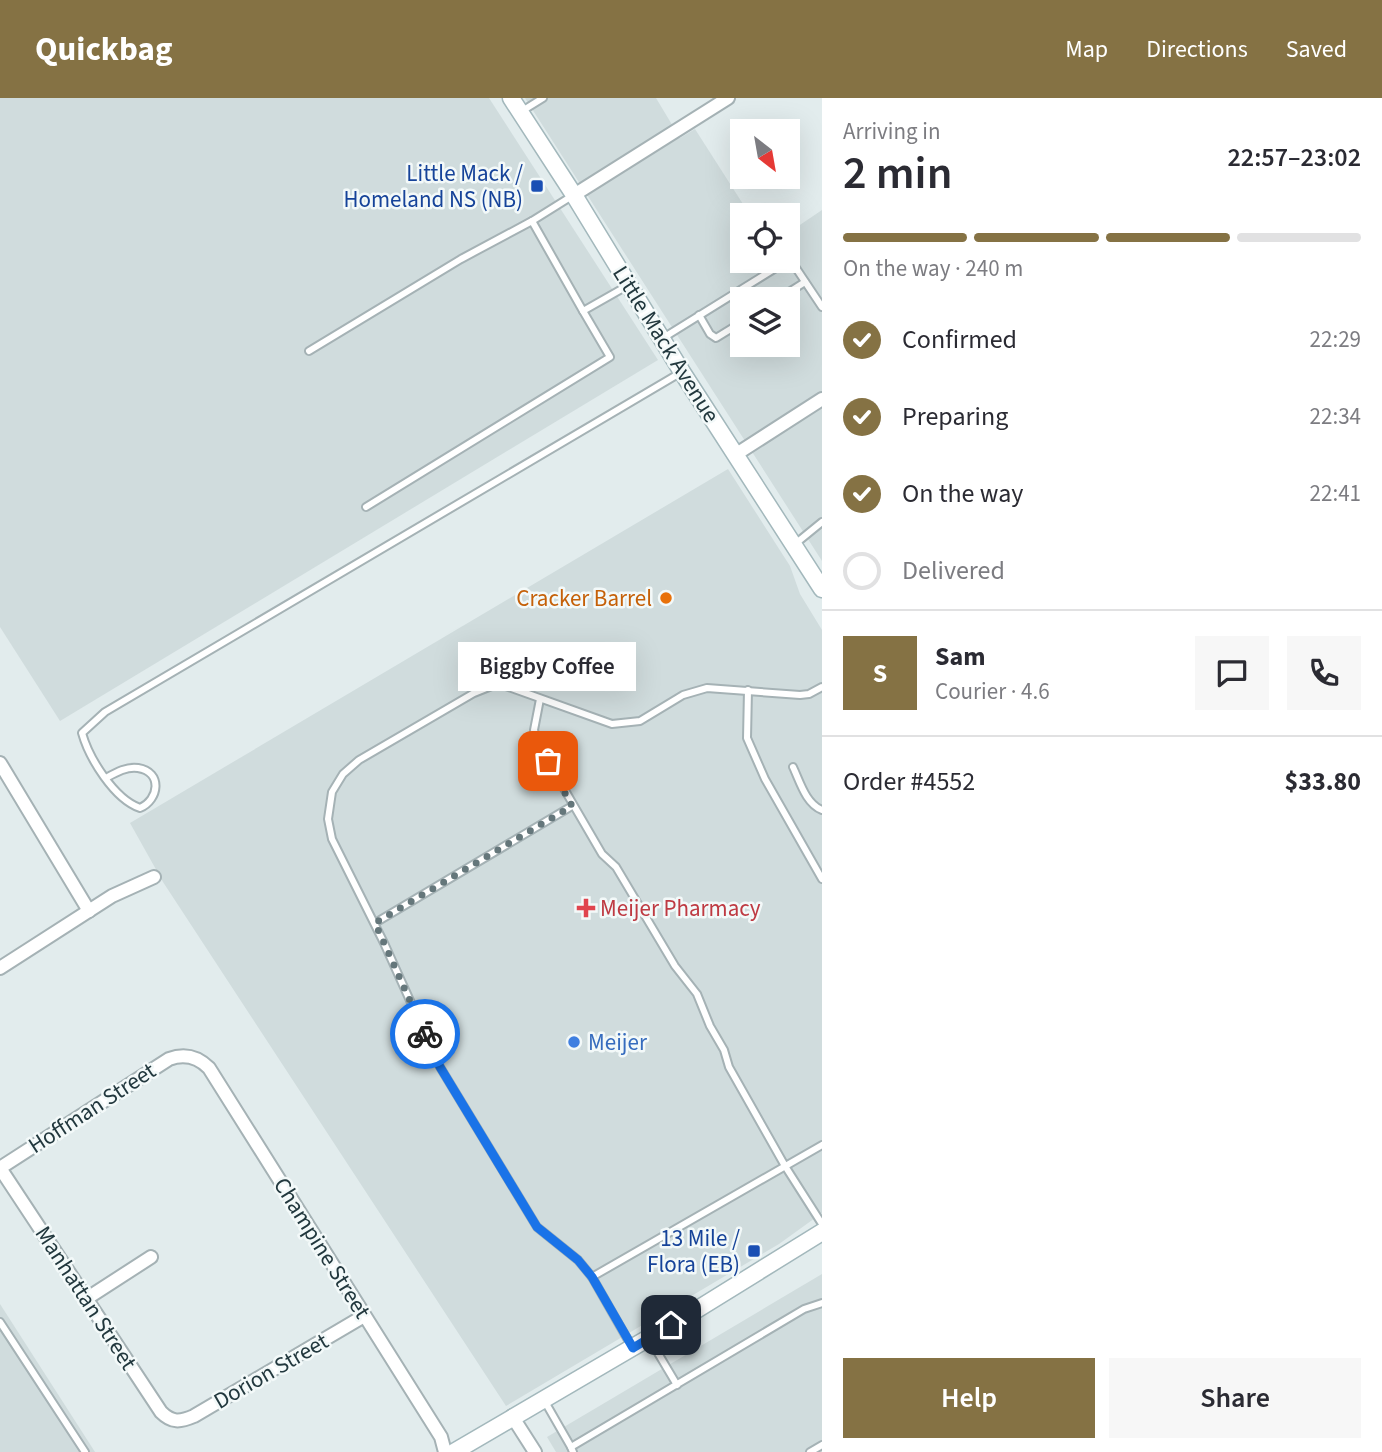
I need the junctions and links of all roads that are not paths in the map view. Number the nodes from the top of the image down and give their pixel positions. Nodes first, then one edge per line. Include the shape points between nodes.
1 (543, 98) edge
2 (728, 98) edge
3 (516, 105) edge
4 (574, 195) junction
5 (532, 221) junction
6 (768, 273) edge
7 (799, 273) edge
8 (805, 282) junction
9 (629, 285) junction
10 (797, 287) edge
11 (822, 307) edge
12 (583, 311) junction
13 (699, 316) junction
14 (730, 329) edge
15 (662, 339) junction
16 (309, 351) dead end
17 (682, 372) junction
18 (822, 399) edge
19 (735, 455) junction
20 (366, 506) dead end
21 (822, 522) edge
22 (794, 546) junction
23 (822, 589) edge
24 (822, 687) edge
25 (748, 690) junction
26 (540, 699) junction
27 (0, 763) edge
28 (793, 767) dead end
29 (106, 778) junction
30 (572, 806) junction
31 (822, 810) edge
32 (154, 877) dead end
33 (822, 879) edge
34 (89, 911) junction
35 (375, 923) junction
36 (0, 968) edge
37 (187, 1056) joint
38 (822, 1145) edge
39 (785, 1166) junction
40 (0, 1168) edge
41 (822, 1224) edge
42 (822, 1233) edge
43 (151, 1256) dead end
44 (592, 1277) junction
45 (86, 1299) junction
46 (822, 1303) edge
47 (364, 1317) junction
48 (0, 1322) edge
49 (649, 1338) junction
50 (633, 1348) junction
51 (677, 1385) junction
52 (543, 1399) junction
53 (512, 1416) junction
54 (176, 1422) joint
55 (822, 1445) edge
56 (572, 1450) edge
57 (85, 1452) edge
58 (445, 1452) edge
59 (454, 1452) edge
60 (535, 1452) edge
61 (810, 1452) edge

1 - 3 lane
2 - 4 street
3 - 4 main road, Little Mack Avenue
4 - 5 lane
4 - 9 main road, Little Mack Avenue
5 - 12 lane
5 - 16 lane
6 - 13 lane
7 - 8 lane
8 - 10 lane
8 - 11 lane
9 - 12 lane
9 - 15 main road, Little Mack Avenue
12 - 20 lane via 610,357
13 - 14 lane via 716,338
13 - 15 lane
15 - 17 main road, Little Mack Avenue
17 - 19 main road, Little Mack Avenue
17 - 29 lane via 105,712 82,733
18 - 19 street
19 - 22 main road, Little Mack Avenue
21 - 22 lane
22 - 23 main road, Little Mack Avenue
24 - 25 lane via 800,695
25 - 26 lane via 707,688 683,695 640,721 612,724
25 - 33 lane via 747,738
26 - 30 lane via 534,730 538,744
26 - 35 lane via 494,685 359,760 343,774 332,792 328,819 332,839
27 - 34 street
28 - 31 lane via 807,798
29 - 29 lane via 128,803 139,808 155,796 150,774 138,768 122,769
30 - 35 lane
30 - 39 lane via 697,994 729,1067
32 - 34 street
34 - 36 street
35 - 44 lane via 440,1067 530,1216
37 - 40 street, Hoffman Street via 169,1059
37 - 47 street, Champine Street via 209,1068
38 - 39 lane
39 - 41 lane
39 - 44 lane
40 - 45 street, Manhattan Street
42 - 49 main road
43 - 45 street
44 - 50 lane
45 - 54 street, Manhattan Street via 161,1412
46 - 51 lane via 804,1309
47 - 54 street, Dorion Street via 194,1416
47 - 58 street, Champine Street via 441,1437
48 - 57 lane
49 - 50 main road
49 - 51 lane
50 - 52 main road
51 - 56 lane
52 - 53 main road
52 - 56 lane
53 - 59 main road
53 - 60 street
55 - 61 lane

